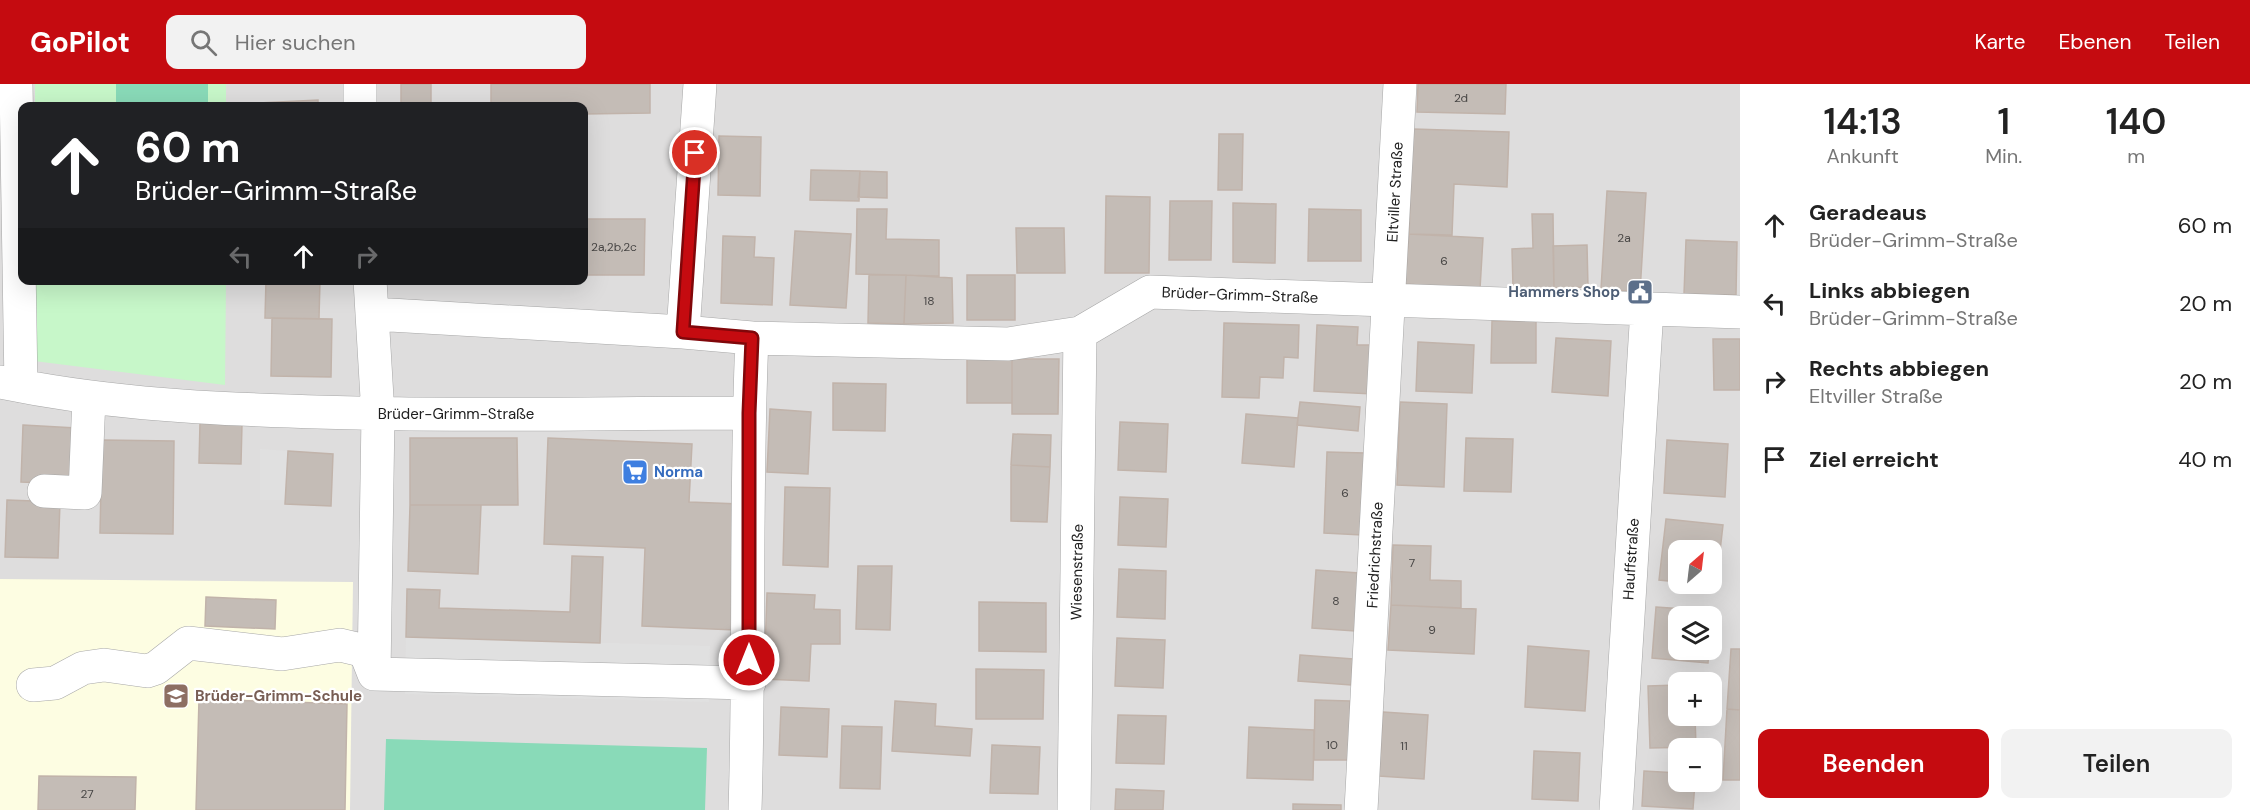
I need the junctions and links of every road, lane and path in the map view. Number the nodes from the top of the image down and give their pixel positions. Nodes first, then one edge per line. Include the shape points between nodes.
1 (16, 84) edge
2 (360, 84) edge
3 (700, 84) edge
4 (1400, 84) edge
5 (360, 102) edge
6 (370, 285) edge
7 (1390, 299) junction
8 (1647, 309) junction
9 (1740, 312) edge
10 (373, 314) junction
11 (683, 332) junction
12 (1080, 333) junction
13 (752, 338) junction
14 (10, 384) edge
15 (89, 398) junction
16 (749, 413) junction
17 (378, 415) junction
18 (44, 491) dead end
19 (374, 674) junction
20 (749, 683) junction
21 (33, 685) dead end
22 (745, 810) edge
23 (1074, 810) edge
24 (1361, 810) edge
25 (1616, 810) edge

1 - 14 street, Brüder-Grimm-Straße
2 - 5 street
3 - 11 street
4 - 7 street, Eltviller Straße
6 - 10 street
7 - 8 street, Brüder-Grimm-Straße
7 - 12 street, Brüder-Grimm-Straße via 1150,292
7 - 24 street, Friedrichstraße
8 - 9 street, Brüder-Grimm-Straße
8 - 25 street, Hauffstraße
10 - 11 street, Brüder-Grimm-Straße
10 - 17 street
11 - 13 street, Brüder-Grimm-Straße
12 - 13 street, Brüder-Grimm-Straße via 1008,344
12 - 23 street, Wiesenstraße
13 - 16 street
14 - 15 street, Brüder-Grimm-Straße
15 - 17 street, Brüder-Grimm-Straße via 218,409
15 - 18 street via 85,493
16 - 17 street, Brüder-Grimm-Straße
16 - 20 street
17 - 19 street
19 - 20 street
19 - 21 street via 365,651 340,645 282,654 188,644 147,671 104,665 82,668 55,683
20 - 22 street

